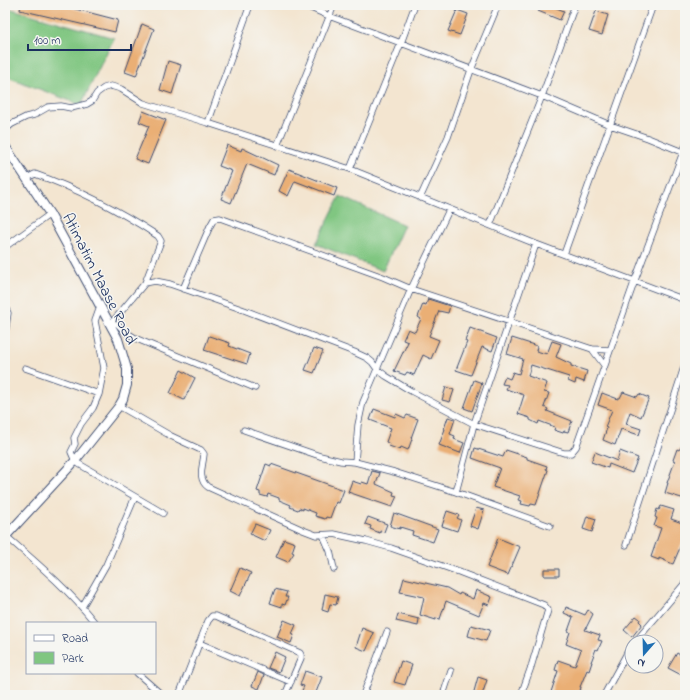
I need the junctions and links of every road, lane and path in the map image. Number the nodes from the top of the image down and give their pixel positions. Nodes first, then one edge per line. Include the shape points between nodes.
1 (250, 5) edge
2 (304, 5) edge
3 (334, 5) edge
4 (415, 5) edge
5 (498, 5) edge
6 (575, 5) edge
7 (653, 5) edge
8 (330, 16) junction
9 (401, 43) junction
10 (471, 70) junction
11 (542, 96) junction
12 (208, 123) junction
13 (610, 125) junction
14 (5, 130) edge
15 (5, 146) edge
16 (277, 146) junction
17 (684, 151) edge
18 (350, 169) junction
19 (27, 178) junction
20 (420, 198) junction
21 (449, 210) junction
22 (50, 214) junction
23 (490, 225) junction
24 (536, 244) junction
25 (5, 247) edge
26 (564, 254) junction
27 (635, 280) junction
28 (145, 283) junction
29 (183, 289) junction
30 (411, 289) junction
31 (685, 300) edge
32 (5, 307) edge
33 (100, 307) junction
34 (508, 322) junction
35 (113, 324) junction
36 (5, 334) edge
37 (592, 349) junction
38 (610, 350) junction
39 (685, 364) edge
40 (604, 365) junction
41 (25, 368) dead end
42 (377, 369) junction
43 (256, 388) dead end
44 (99, 394) junction
45 (119, 406) junction
46 (474, 424) junction
47 (244, 430) dead end
48 (75, 461) junction
49 (355, 462) junction
50 (456, 492) junction
51 (135, 497) junction
52 (163, 513) dead end
53 (550, 526) dead end
54 (324, 535) junction
55 (5, 536) edge
56 (626, 545) dead end
57 (334, 569) dead end
58 (685, 583) edge
59 (82, 607) junction
60 (94, 622) edge
61 (387, 632) dead end
62 (642, 634) edge
63 (199, 643) junction
64 (624, 658) edge
65 (451, 672) dead end
66 (138, 674) edge
67 (291, 682) junction
68 (5, 690) edge
69 (9, 695) edge
70 (162, 695) edge
71 (179, 695) edge
72 (285, 695) edge
73 (363, 695) edge
74 (443, 695) edge
75 (521, 695) edge
76 (604, 695) edge

1 - 12 street
2 - 8 street
3 - 8 street
4 - 9 street
5 - 10 street
6 - 11 street
7 - 13 street
8 - 9 street
8 - 16 street
9 - 10 street
9 - 18 street
10 - 11 street
10 - 20 street via 448,137
11 - 13 street
11 - 23 street
12 - 14 street via 143,103 121,89 111,86 97,93 87,104 71,108 48,107
12 - 16 street
13 - 17 street
13 - 26 street
15 - 19 main road, Atimatim Maase Road
16 - 18 street
17 - 27 street
18 - 20 street
19 - 22 main road, Atimatim Maase Road
19 - 28 street via 35,174 51,180 107,205 158,236 161,241
20 - 21 street
21 - 23 street
21 - 30 street
22 - 25 street
22 - 33 main road, Atimatim Maase Road
23 - 24 street
24 - 26 street
24 - 34 street
26 - 27 street
27 - 31 street
27 - 38 street
28 - 29 street via 155,281
28 - 35 street
29 - 30 street via 210,226 214,219 220,218
29 - 42 street via 354,352 372,362
30 - 34 street
30 - 42 street
32 - 36 street via 8,313
33 - 35 main road, Atimatim Maase Road
33 - 44 street via 95,321 104,368
34 - 37 street
34 - 46 street
35 - 43 street via 137,339
35 - 45 main road, Atimatim Maase Road via 127,369 127,385
37 - 38 street
37 - 40 street
38 - 40 street
39 - 56 street
40 - 46 street via 576,447 571,453 564,453
41 - 44 street
42 - 46 street via 411,391
42 - 49 street via 359,418
44 - 48 street via 93,408 74,435 75,444 71,452
45 - 48 main road, Atimatim Maase Road
45 - 54 street via 201,450 204,454 201,477 208,487 303,530
46 - 50 street
47 - 49 street via 320,456
48 - 51 street
48 - 55 main road, Atimatim Maase Road
49 - 50 street
50 - 53 street
51 - 52 street
51 - 59 street via 106,565
54 - 57 street
54 - 75 street via 334,534 391,548 544,605 548,610
55 - 59 street via 40,565
58 - 62 street
59 - 60 street
61 - 73 street
63 - 67 street
63 - 67 street via 208,621 212,616 216,616 300,653 301,658
63 - 71 street
64 - 76 street
65 - 74 street
66 - 70 street
67 - 72 street
68 - 69 street

